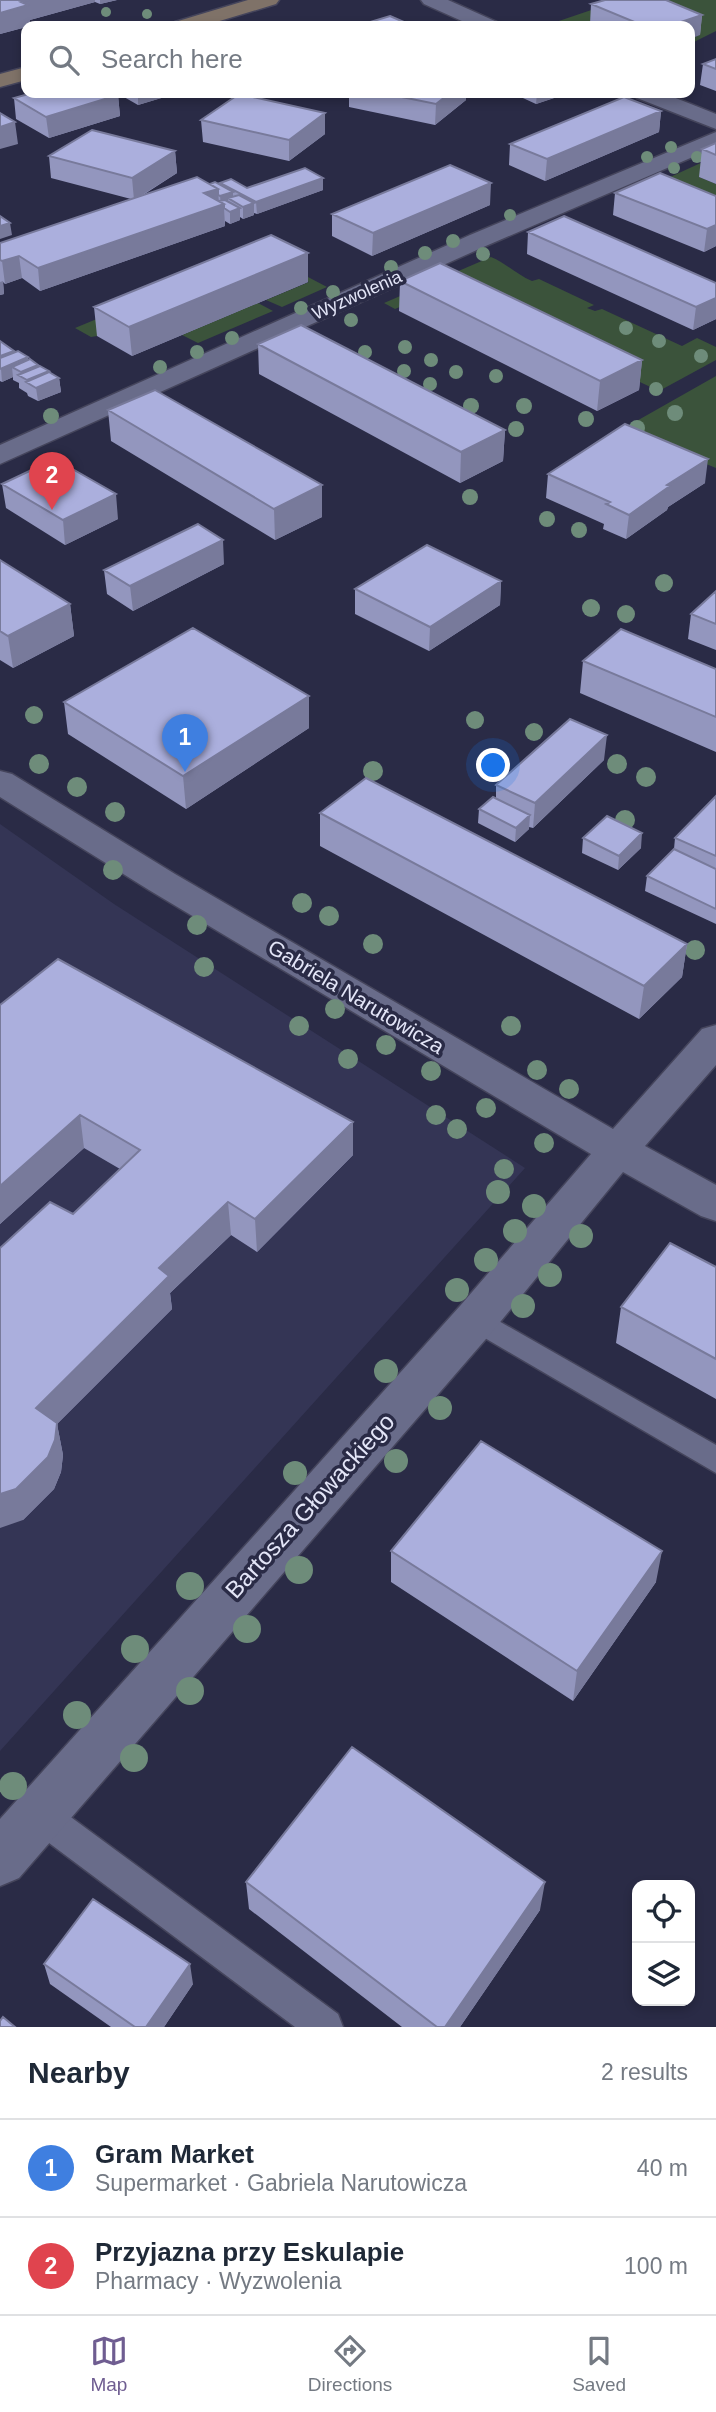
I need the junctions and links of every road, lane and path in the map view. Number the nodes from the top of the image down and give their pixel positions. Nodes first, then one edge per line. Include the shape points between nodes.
1 (269, 0) edge
2 (431, 0) edge
3 (199, 21) edge
4 (479, 21) edge
5 (21, 75) edge
6 (0, 81) edge
7 (657, 98) edge
8 (716, 122) edge
9 (716, 139) edge
10 (0, 455) edge
11 (0, 782) edge
12 (716, 1039) edge
13 (617, 1151) junction
14 (716, 1205) edge
15 (476, 1319) junction
16 (716, 1460) edge
17 (37, 1813) junction
18 (0, 1859) edge
19 (325, 2027) edge

1 - 3 street
2 - 4 street
5 - 6 street
7 - 8 street
9 - 10 street, Wyzwolenia
11 - 13 street, Gabriela Narutowicza
12 - 13 street, Bartosza Głowackiego
13 - 14 street, Gabriela Narutowicza
13 - 15 street, Bartosza Głowackiego
15 - 16 lane
15 - 17 street, Bartosza Głowackiego
17 - 18 street, Bartosza Głowackiego
17 - 19 lane

